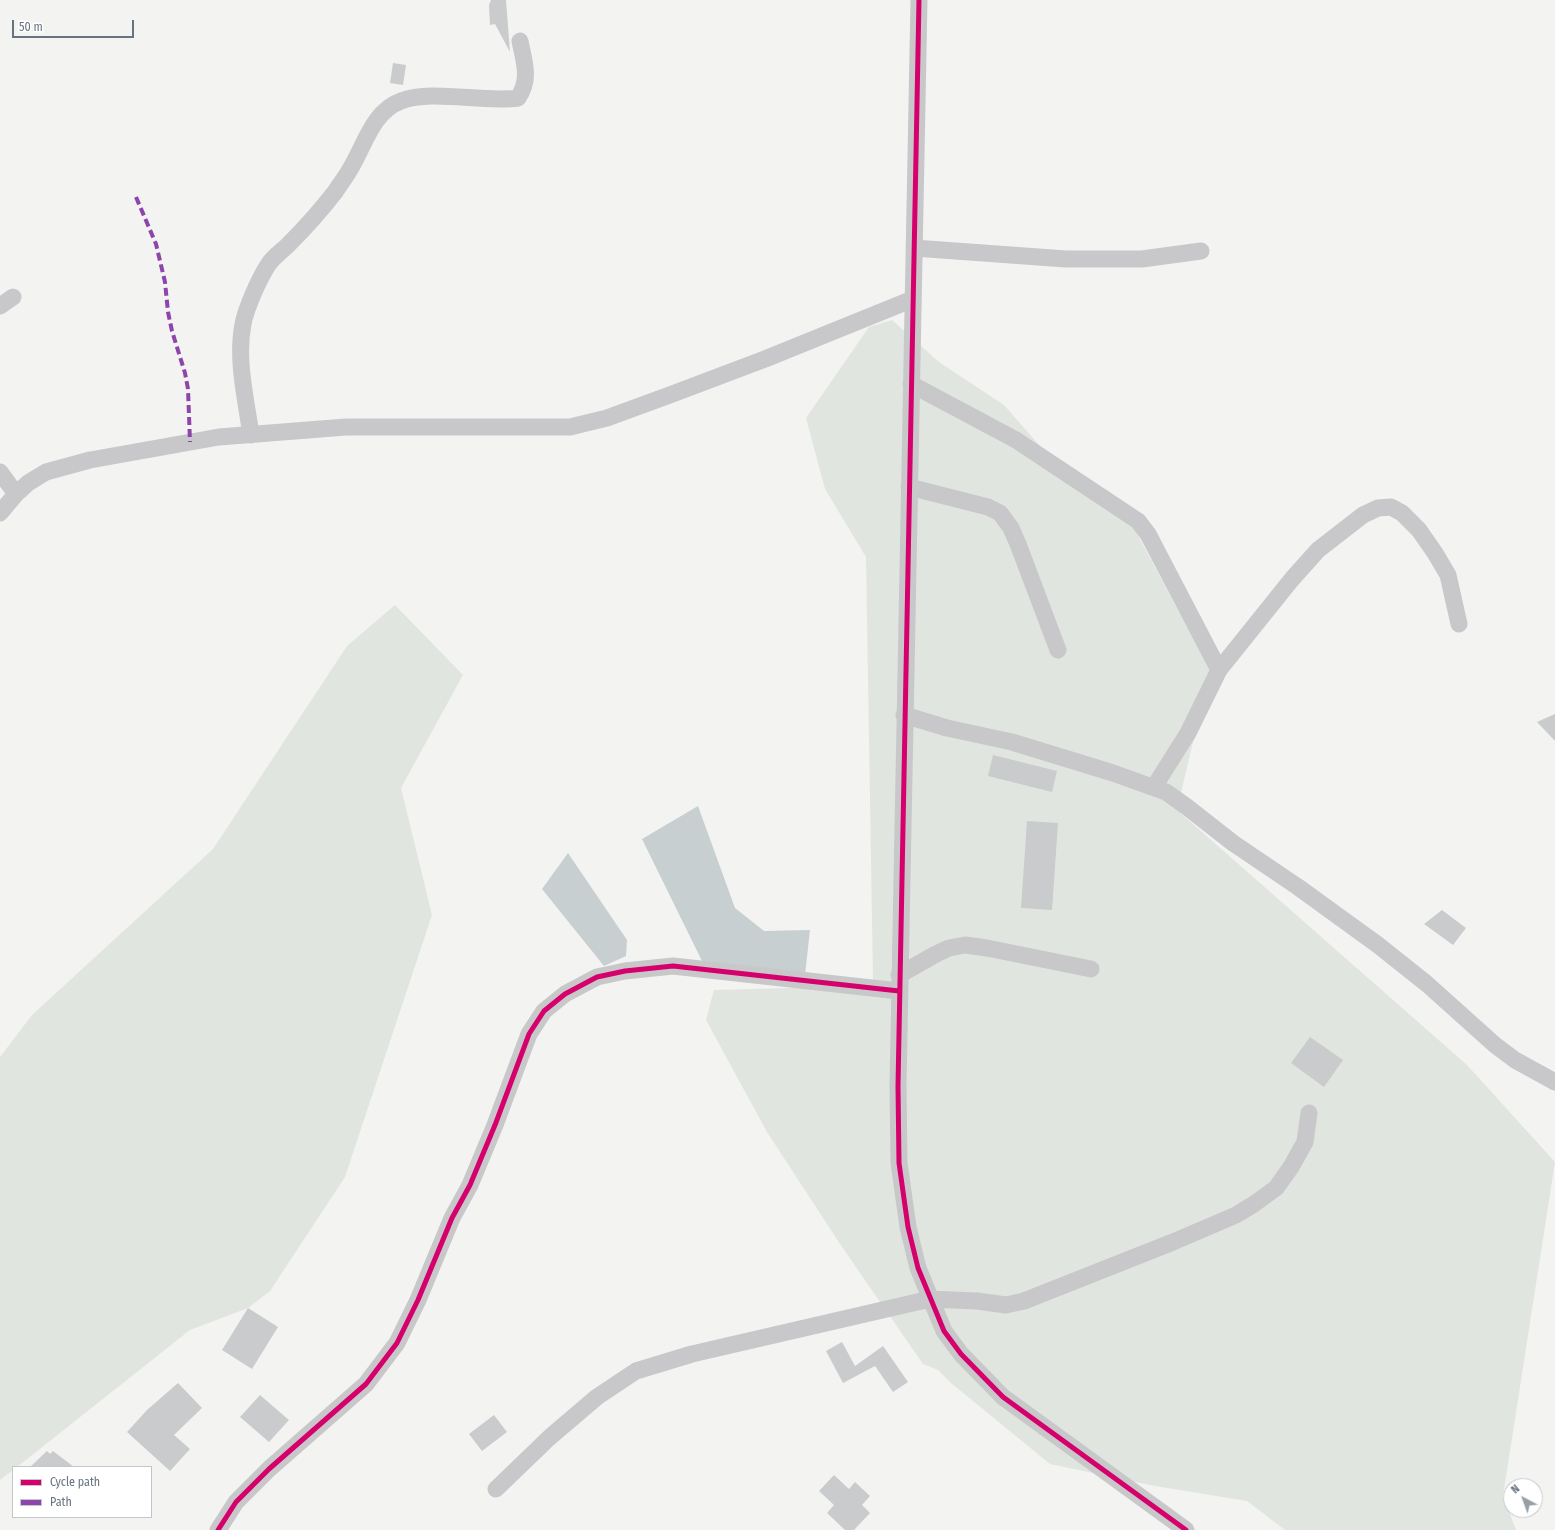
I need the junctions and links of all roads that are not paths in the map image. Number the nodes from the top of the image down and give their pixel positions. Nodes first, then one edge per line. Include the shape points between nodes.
1 (919, 0) edge
2 (520, 41) dead end
3 (914, 248) junction
4 (1201, 251) dead end
5 (913, 298) junction
6 (911, 384) junction
7 (251, 434) junction
8 (0, 472) edge
9 (909, 487) junction
10 (16, 494) junction
11 (0, 513) edge
12 (1459, 624) dead end
13 (1058, 650) dead end
14 (1219, 670) junction
15 (904, 715) junction
16 (1154, 787) junction
17 (1091, 969) dead end
18 (899, 983) junction
19 (1555, 1082) edge
20 (1310, 1113) dead end
21 (930, 1299) junction
22 (496, 1489) dead end
23 (218, 1530) edge
24 (1186, 1530) edge

1 - 3 street
2 - 7 street via 526,76 524,89 518,98 412,98 400,101 387,109 374,122 352,166 334,192 268,265 243,323 241,340 241,366
3 - 4 street via 1066,259 1142,260
3 - 5 street
5 - 6 street
5 - 7 street via 766,359 607,418 570,427 346,427
6 - 9 street
6 - 14 street via 1016,440 1138,521 1148,534
7 - 10 street via 90,460 46,472
8 - 10 street
9 - 13 street via 988,507 1000,513 1018,544
9 - 15 street
10 - 11 street
12 - 14 street via 1448,575 1419,530 1402,513 1391,507 1378,508 1363,515 1318,550
14 - 16 street via 1188,732
15 - 16 street via 1012,742
15 - 18 street
16 - 19 street via 1172,796 1233,843 1378,945 1515,1060
17 - 18 street via 965,945 936,954
18 - 21 street via 899,1162 908,1227 918,1268
18 - 23 street via 673,966 597,977 565,994 544,1011 529,1034 470,1185 452,1218 397,1343 366,1384 269,1469 236,1502
20 - 21 street via 1304,1142 1276,1188 1236,1215 1024,1301 1006,1305
21 - 22 street via 692,1354 636,1371 597,1396
21 - 24 street via 944,1331 961,1354 1003,1397

